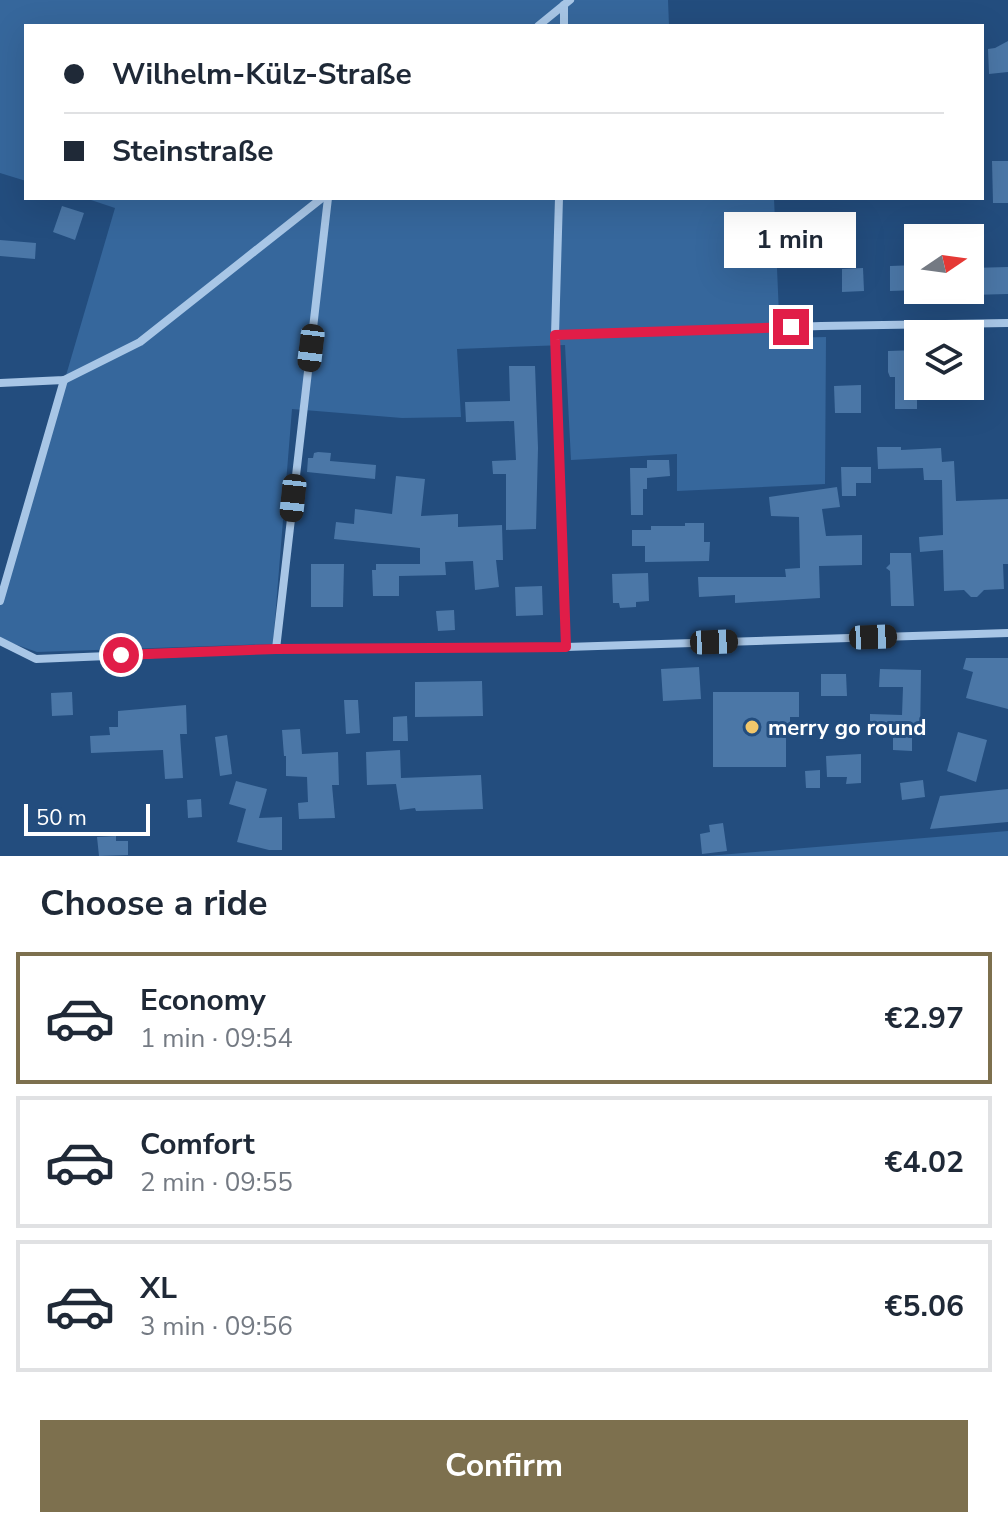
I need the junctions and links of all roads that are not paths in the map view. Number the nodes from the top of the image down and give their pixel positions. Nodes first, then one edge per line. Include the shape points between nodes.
1 (567, 2) edge
2 (540, 24) edge
3 (564, 24) edge
4 (322, 200) edge
5 (325, 200) edge
6 (559, 200) edge
7 (1008, 323) edge
8 (555, 335) junction
9 (64, 380) junction
10 (0, 383) edge
11 (0, 601) edge
12 (1008, 633) edge
13 (0, 641) edge
14 (566, 647) junction
15 (276, 649) junction

1 - 2 street
1 - 3 street
4 - 9 street via 140,342
5 - 15 street
6 - 8 street
7 - 8 street
8 - 14 street
9 - 10 street
9 - 11 street
12 - 14 street
13 - 15 street via 36,659
14 - 15 street

